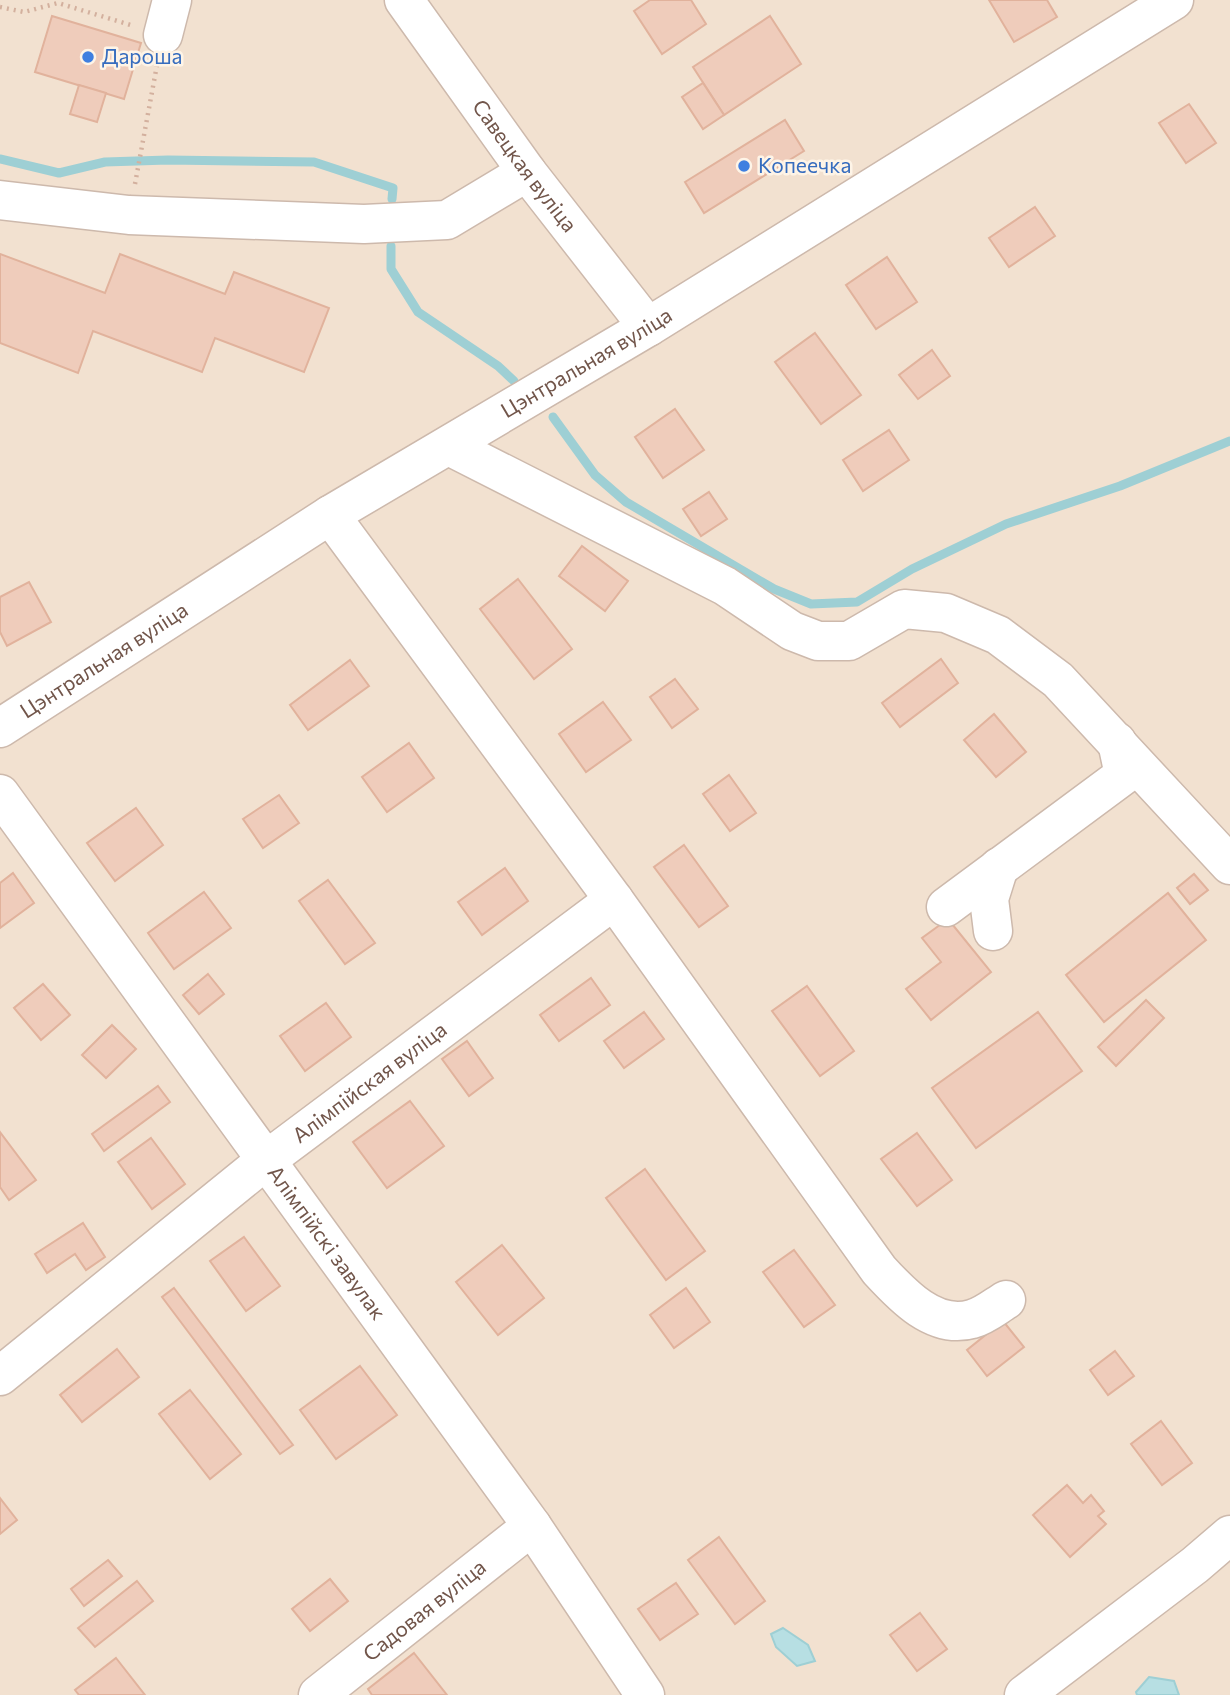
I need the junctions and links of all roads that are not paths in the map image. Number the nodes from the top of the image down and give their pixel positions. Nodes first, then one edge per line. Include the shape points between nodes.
1 (404, 0) edge
2 (1174, 0) edge
3 (527, 172) junction
4 (0, 200) edge
5 (648, 327) junction
6 (449, 446) junction
7 (330, 515) junction
8 (0, 728) edge
9 (1117, 742) junction
10 (0, 794) edge
11 (1230, 865) edge
12 (999, 867) junction
13 (614, 900) junction
14 (946, 907) dead end
15 (993, 931) dead end
16 (265, 1161) junction
17 (1006, 1300) dead end
18 (0, 1376) edge
19 (532, 1527) junction
20 (1230, 1535) edge
21 (318, 1695) edge
22 (645, 1695) edge
23 (1024, 1695) edge

1 - 3 street, Савецкая вуліца
2 - 5 street, Цэнтральная вуліца
3 - 4 street via 447,220 364,224 129,215
3 - 5 street, Савецкая вуліца
5 - 6 street, Цэнтральная вуліца
6 - 7 street, Цэнтральная вуліца
6 - 9 street via 725,586 792,631 818,641 849,641 904,609 946,613 998,635 1058,680
7 - 8 street, Цэнтральная вуліца
7 - 13 street
9 - 11 street
9 - 12 street via 1124,775
10 - 16 street, Алімпійскі завулак
12 - 14 street
12 - 15 street via 989,900
13 - 16 street, Алімпійская вуліца
13 - 17 street via 879,1270 902,1295 927,1313 952,1322 974,1319
16 - 18 street, Алімпійская вуліца
16 - 19 street, Алімпійскі завулак
19 - 21 street, Садовая вуліца
19 - 22 street, Алімпійскі завулак
20 - 23 street

